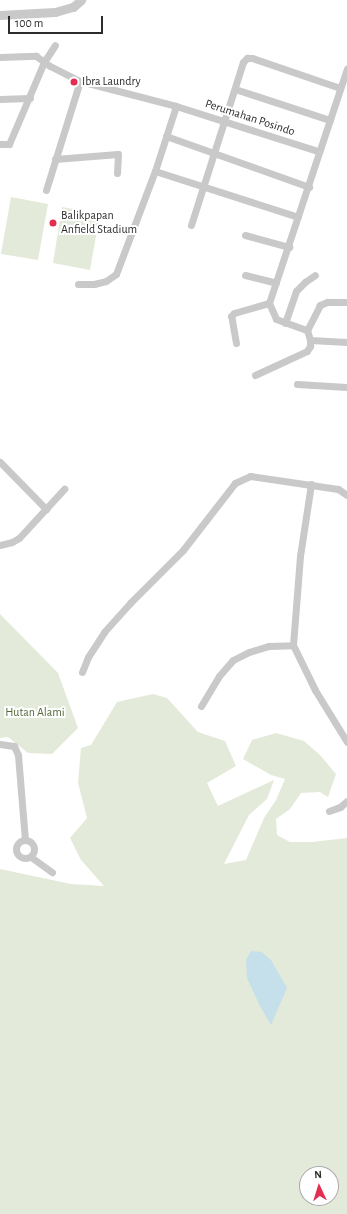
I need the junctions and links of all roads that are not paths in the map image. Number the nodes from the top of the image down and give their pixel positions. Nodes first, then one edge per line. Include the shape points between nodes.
1 (81, 0) edge
2 (0, 15) edge
3 (55, 45) dead end
4 (0, 57) edge
5 (44, 62) junction
6 (347, 69) edge
7 (80, 81) junction
8 (340, 88) junction
9 (235, 89) junction
10 (30, 98) junction
11 (0, 99) edge
12 (176, 106) junction
13 (330, 120) junction
14 (225, 121) junction
15 (166, 136) junction
16 (0, 144) edge
17 (318, 151) junction
18 (216, 154) junction
19 (55, 159) junction
20 (155, 171) junction
21 (117, 173) dead end
22 (205, 187) junction
23 (309, 187) junction
24 (46, 190) dead end
25 (298, 217) junction
26 (191, 225) dead end
27 (246, 235) dead end
28 (288, 247) junction
29 (245, 275) dead end
30 (315, 275) dead end
31 (276, 283) junction
32 (78, 284) dead end
33 (347, 302) edge
34 (269, 303) junction
35 (285, 323) junction
36 (307, 330) junction
37 (310, 340) junction
38 (347, 342) edge
39 (236, 343) dead end
40 (255, 375) dead end
41 (297, 384) dead end
42 (347, 387) edge
43 (0, 462) edge
44 (311, 484) junction
45 (64, 489) dead end
46 (347, 495) edge
47 (46, 509) junction
48 (0, 544) edge
49 (293, 645) junction
50 (82, 672) dead end
51 (201, 706) dead end
52 (347, 742) edge
53 (0, 744) edge
54 (347, 801) edge
55 (329, 811) dead end
56 (25, 840) junction
57 (31, 857) junction
58 (52, 872) dead end

1 - 2 street via 73,8 60,11
3 - 5 street
4 - 5 street, Perumahan Posindo via 33,55
5 - 7 street, Perumahan Posindo
5 - 10 street
6 - 8 street
7 - 12 street, Perumahan Posindo
7 - 19 street
8 - 9 street via 248,58 243,62
8 - 13 street
9 - 13 street
9 - 14 street
10 - 11 street
10 - 16 street via 9,144
12 - 14 street, Perumahan Posindo
12 - 15 street
13 - 17 street
14 - 17 street, Perumahan Posindo
14 - 18 street
15 - 18 street
15 - 20 street
17 - 23 street
18 - 22 street
18 - 23 street
19 - 21 street via 122,154
19 - 24 street
20 - 22 street
20 - 32 street via 116,274 106,281
22 - 25 street
22 - 26 street
23 - 25 street
25 - 28 street
27 - 28 street
28 - 31 street
29 - 31 street
30 - 35 street via 296,291
31 - 34 street
33 - 36 street via 327,302 320,305
34 - 35 street via 276,319
34 - 39 street via 231,316
35 - 36 street
36 - 37 street
37 - 38 street
37 - 40 street via 307,351
41 - 42 street
43 - 47 street
44 - 46 street via 338,489
44 - 49 street via 300,556
44 - 50 street via 250,476 235,483 183,550 104,632
45 - 47 street
47 - 48 street via 19,538
49 - 51 street via 269,646 233,660 219,676
49 - 52 street via 315,690
53 - 56 street via 14,746 18,755
54 - 55 street
56 - 57 street via 31,841 34,846 35,852
56 - 57 street via 17,844 16,853 23,858
57 - 58 street

